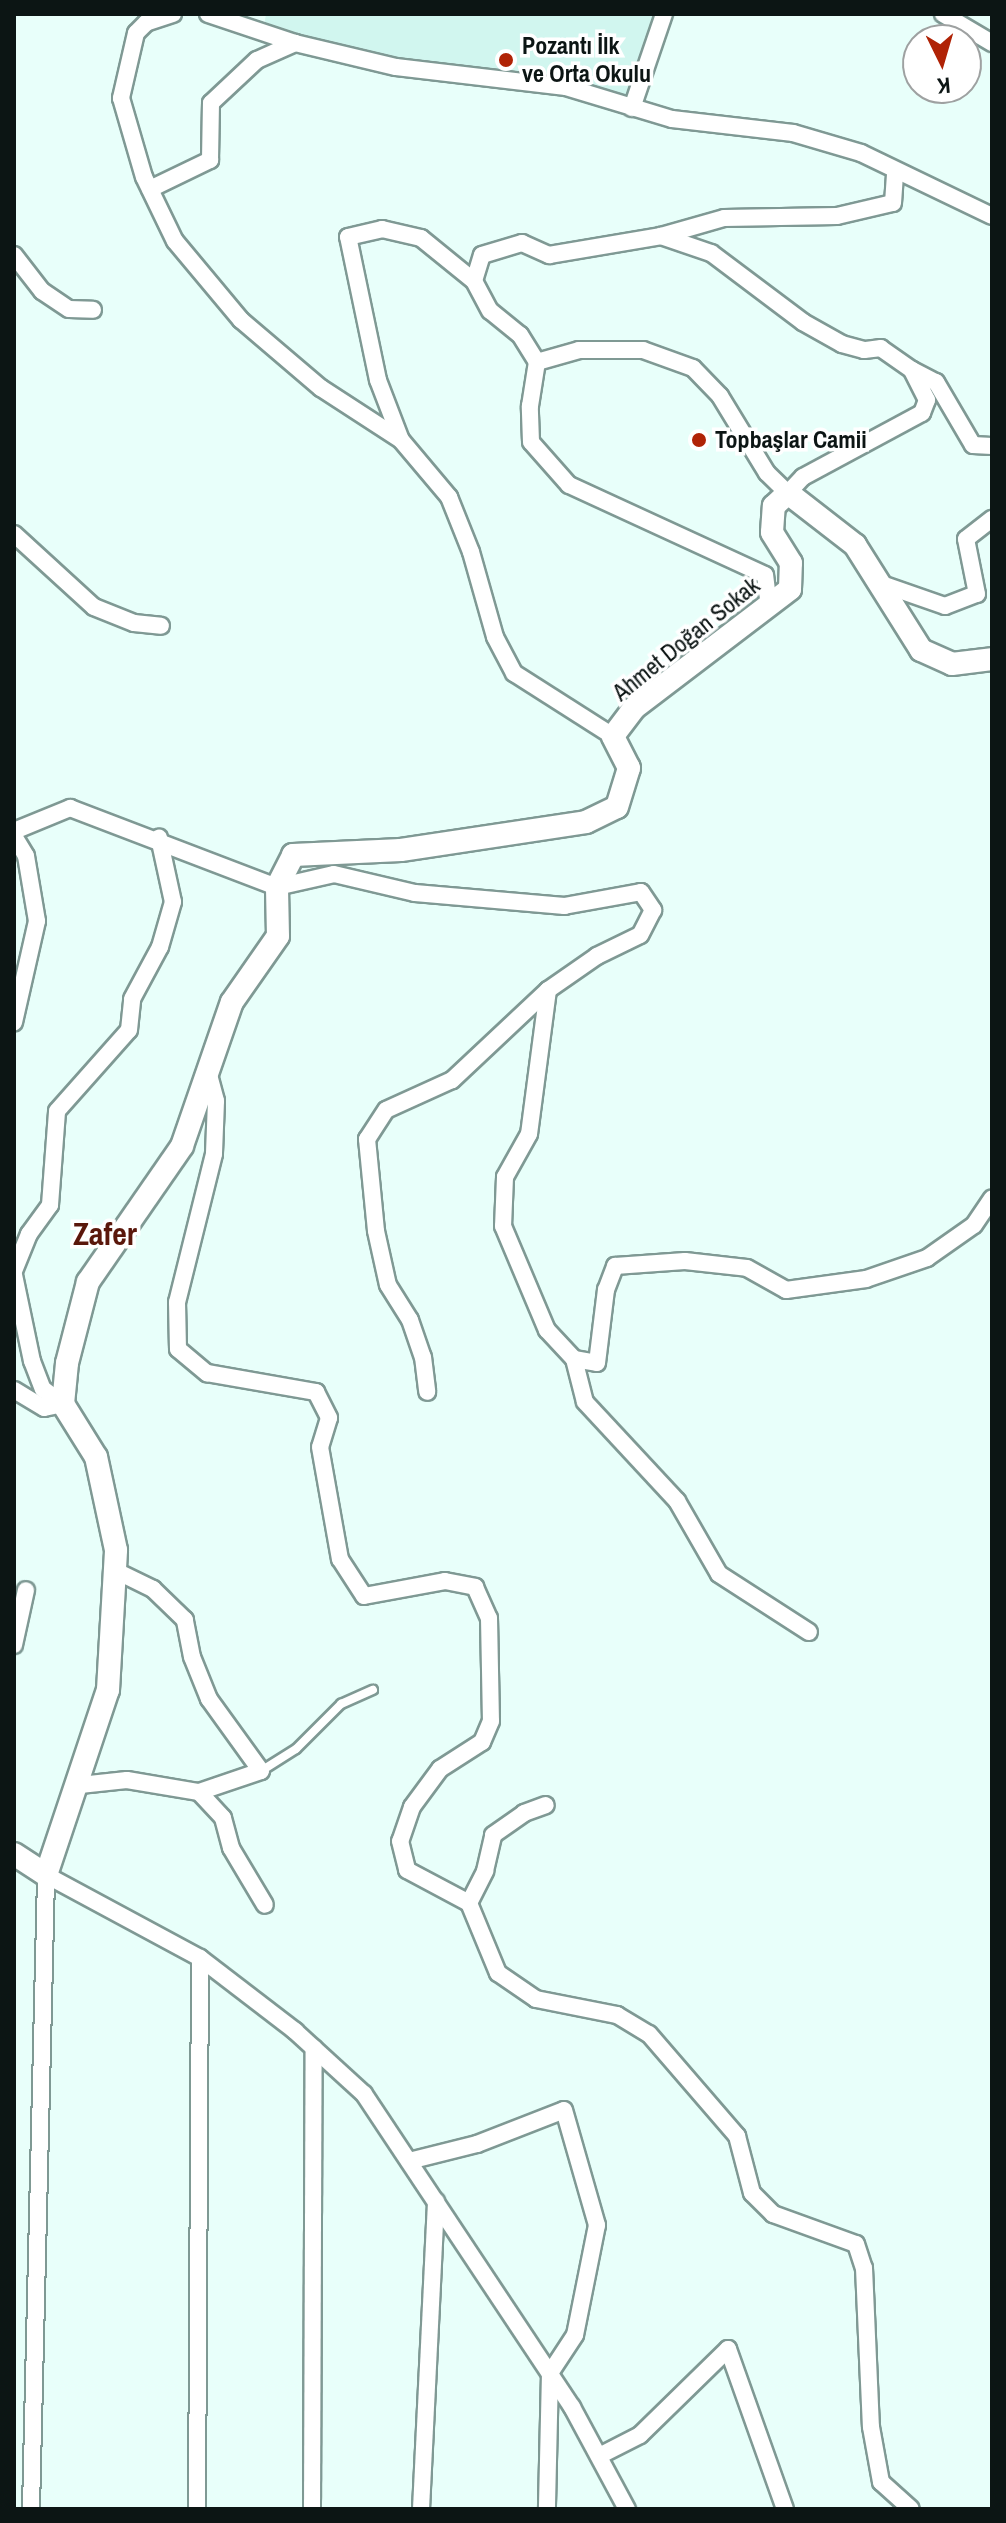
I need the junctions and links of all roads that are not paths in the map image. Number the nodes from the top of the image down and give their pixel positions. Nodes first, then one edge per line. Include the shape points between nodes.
1 (137, 14) edge
2 (173, 14) edge
3 (208, 14) edge
4 (664, 14) edge
5 (943, 14) edge
6 (136, 33) junction
7 (295, 43) junction
8 (992, 43) edge
9 (632, 108) junction
10 (895, 173) junction
11 (150, 189) junction
12 (992, 216) edge
13 (661, 236) junction
14 (14, 255) edge
15 (474, 281) junction
16 (93, 310) dead end
17 (537, 362) junction
18 (912, 370) junction
19 (401, 440) junction
20 (992, 446) edge
21 (788, 493) junction
22 (992, 519) edge
23 (14, 534) edge
24 (876, 582) junction
25 (769, 607) junction
26 (161, 626) dead end
27 (992, 659) edge
28 (613, 736) junction
29 (14, 834) edge
30 (159, 838) junction
31 (277, 887) junction
32 (548, 990) junction
33 (14, 1022) edge
34 (207, 1070) junction
35 (992, 1198) edge
36 (14, 1273) edge
37 (574, 1359) junction
38 (14, 1390) edge
39 (427, 1392) dead end
40 (63, 1404) junction
41 (114, 1570) junction
42 (26, 1590) dead end
43 (809, 1632) dead end
44 (14, 1645) edge
45 (373, 1690) dead end
46 (261, 1771) junction
47 (80, 1785) junction
48 (199, 1792) junction
49 (546, 1805) dead end
50 (14, 1854) edge
51 (46, 1875) junction
52 (469, 1903) junction
53 (265, 1905) dead end
54 (200, 1958) junction
55 (314, 2048) junction
56 (409, 2161) junction
57 (436, 2201) junction
58 (550, 2373) junction
59 (599, 2456) junction
60 (31, 2509) edge
61 (197, 2509) edge
62 (312, 2509) edge
63 (421, 2509) edge
64 (547, 2509) edge
65 (627, 2509) edge
66 (785, 2509) edge
67 (911, 2509) edge

1 - 6 street
2 - 6 street via 146,23
3 - 7 street
4 - 9 street
5 - 8 street
6 - 11 street via 121,98
7 - 9 street via 396,67 566,87
7 - 11 street via 257,60 211,103 210,160
9 - 10 street via 672,119 793,133 861,153
10 - 12 street
10 - 13 street via 893,203 837,216 724,218
11 - 19 street via 175,241 241,320 321,388
13 - 15 street via 549,255 522,243 482,255
13 - 18 street via 711,253 803,322 842,344 881,348
14 - 16 street via 42,291 69,309
15 - 17 street via 490,311 520,335
15 - 19 street via 421,238 382,229 348,237 378,380
17 - 21 street via 579,350 643,350 693,368 720,396 767,473
17 - 25 street via 531,442 569,485 765,575
18 - 20 street via 936,382 973,445
18 - 21 street via 927,400 922,413 803,477
19 - 28 street via 449,497 495,637 514,673
21 - 24 street via 855,545
21 - 25 street, Ahmet Doğan Sokak via 774,506 772,532 791,563 790,589
22 - 24 street via 966,539 977,594 945,606
23 - 26 street via 94,607 134,623
24 - 27 street via 921,650 952,664
25 - 28 street, Ahmet Doğan Sokak via 634,708
28 - 31 street via 629,768 617,807 586,822 401,850 293,855
29 - 30 street via 70,808
29 - 33 street via 26,856 37,921
30 - 31 street
30 - 36 street via 173,902 160,947 132,999 129,1030 57,1111 50,1205 29,1234
31 - 32 street via 334,874 415,893 564,906 641,892 653,910 640,935 597,956
31 - 34 street via 278,936 232,1002
32 - 37 street via 529,1134 505,1177 503,1226 547,1330
32 - 39 street via 452,1080 386,1110 367,1139 385,1271 423,1357
34 - 40 street via 182,1146 88,1282 67,1363
34 - 52 street via 216,1101 214,1154 177,1302 178,1349 207,1373 316,1392 329,1418 320,1447 340,1559 364,1596 445,1581 475,1587 489,1618 491,1721 482,1742 440,1769 412,1807 400,1841 407,1870
35 - 37 street via 974,1225 927,1258 866,1279 786,1290 747,1268 685,1261 615,1266 606,1290 597,1363
36 - 40 street via 32,1361 43,1389
37 - 43 street via 585,1402 677,1501 719,1574
38 - 40 street via 44,1408
40 - 41 street via 96,1457 116,1550
41 - 46 street via 153,1589 185,1620 192,1657 209,1699
41 - 47 street via 108,1690
42 - 44 street
45 - 46 lane via 341,1704 296,1749
46 - 48 street
47 - 48 street via 127,1780
47 - 51 street
48 - 53 street via 223,1818 231,1848
49 - 52 street via 493,1835 485,1871
50 - 51 street
51 - 54 street
51 - 60 street
52 - 67 street via 498,1973 536,1999 617,2015 649,2034 737,2136 752,2193 773,2214 856,2244 864,2268 861,2308 881,2482
54 - 55 street
54 - 61 street
55 - 56 street via 364,2094
55 - 62 street
56 - 57 street
56 - 58 street via 477,2144 564,2110 597,2225 575,2335
57 - 58 street
57 - 63 street
58 - 59 street
58 - 64 street
59 - 65 street
59 - 66 street via 640,2435 728,2349

